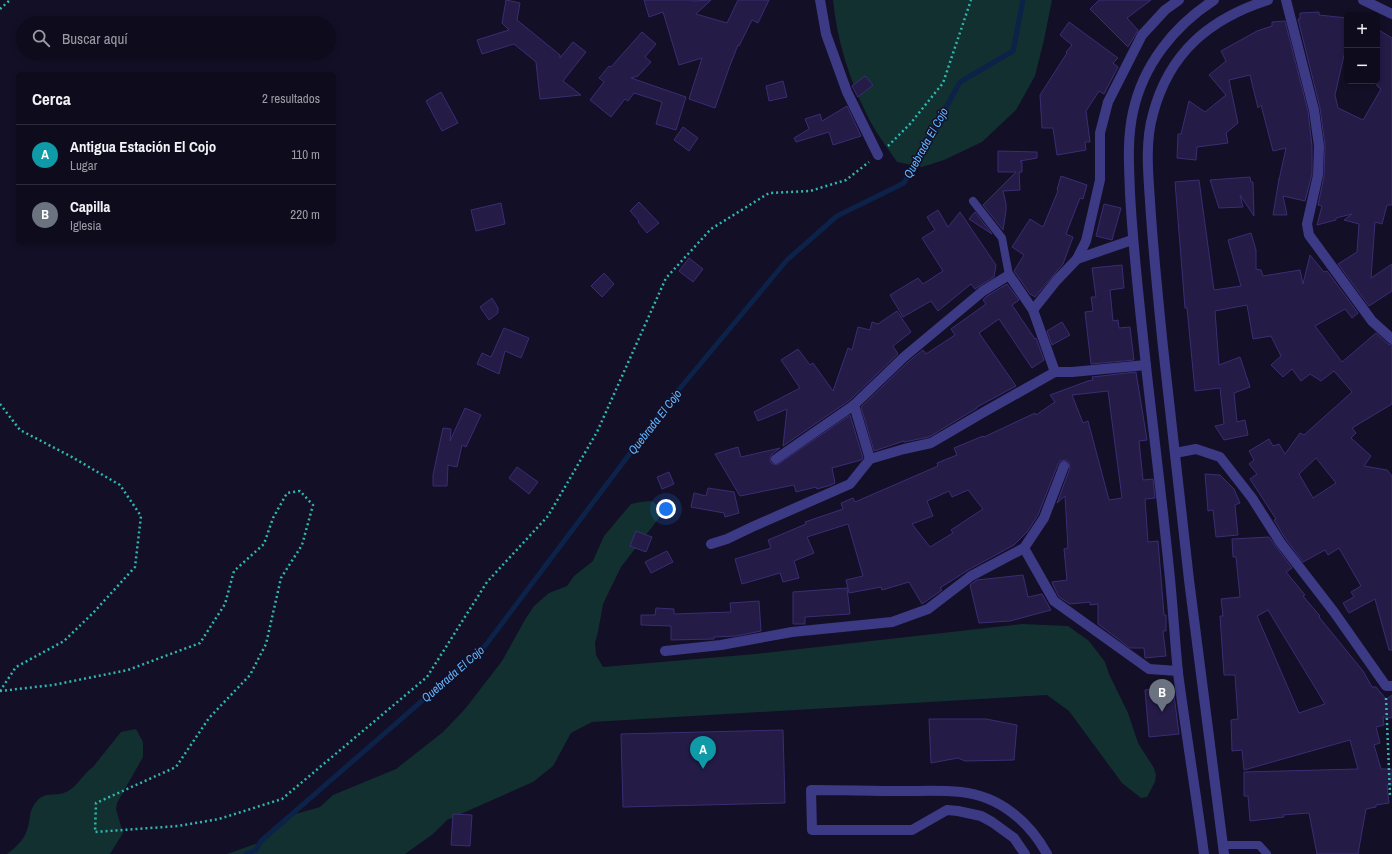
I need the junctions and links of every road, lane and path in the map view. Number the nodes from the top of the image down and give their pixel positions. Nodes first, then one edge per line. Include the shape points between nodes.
1 (10, 0) edge
2 (820, 0) edge
3 (971, 0) edge
4 (1179, 0) edge
5 (1214, 0) edge
6 (1268, 0) edge
7 (1286, 0) edge
8 (1363, 0) edge
9 (0, 9) edge
10 (1392, 14) edge
11 (878, 155) junction
12 (973, 201) dead end
13 (1132, 240) junction
14 (1077, 259) junction
15 (1009, 275) junction
16 (1033, 310) junction
17 (1392, 339) edge
18 (1146, 365) junction
19 (1056, 372) junction
20 (0, 404) edge
21 (854, 405) junction
22 (1175, 453) junction
23 (776, 459) dead end
24 (870, 459) junction
25 (1064, 466) dead end
26 (711, 544) dead end
27 (1024, 548) junction
28 (665, 651) dead end
29 (1178, 671) junction
30 (1389, 686) edge
31 (0, 691) edge
32 (1390, 795) dead end
33 (1223, 849) edge
34 (1025, 854) edge
35 (1047, 854) edge
36 (1204, 854) edge
37 (1267, 854) edge

1 - 9 path
2 - 11 street via 826,34 847,92
3 - 11 path via 943,82 910,124
4 - 14 street via 1142,35 1108,102 1100,133 1100,180 1086,241
5 - 13 street via 1185,21 1170,37 1151,66 1139,91 1132,118 1128,154
6 - 22 street via 1213,25 1186,50 1174,65 1160,93 1148,135 1154,262
7 - 17 street via 1314,110 1319,146 1318,175 1307,224 1309,235 1372,321
8 - 10 street
11 - 31 path via 846,180 810,190 769,193 711,229 666,278 597,432 548,516 487,582 427,677 282,799 219,819 178,826 95,832 96,803 176,767 209,718 250,675 266,644 281,578 302,545 313,505 300,491 288,493 273,518 264,544 234,570 225,604 200,644 128,670 53,685
12 - 15 lane via 1002,238
13 - 14 street
13 - 18 street
14 - 16 street
15 - 16 street
15 - 21 street via 983,291 952,316
16 - 19 street
18 - 19 street
18 - 29 street via 1170,574
19 - 24 street via 931,444
20 - 31 path via 20,430 120,485 141,516 135,567 64,642 16,667
21 - 23 street
21 - 24 street
22 - 30 street via 1196,449 1220,457 1252,498 1280,542
22 - 33 street
24 - 26 street via 850,484
25 - 27 street via 1044,518
27 - 28 street via 971,576 928,609 892,622 792,632 721,645
27 - 29 street via 1054,601 1149,669
29 - 36 street
30 - 32 path
33 - 37 lane via 1259,845
34 - 35 street via 1014,838 992,822 981,816 958,811 946,810 912,830 812,830 811,790 948,791 975,795 999,804 1023,821

